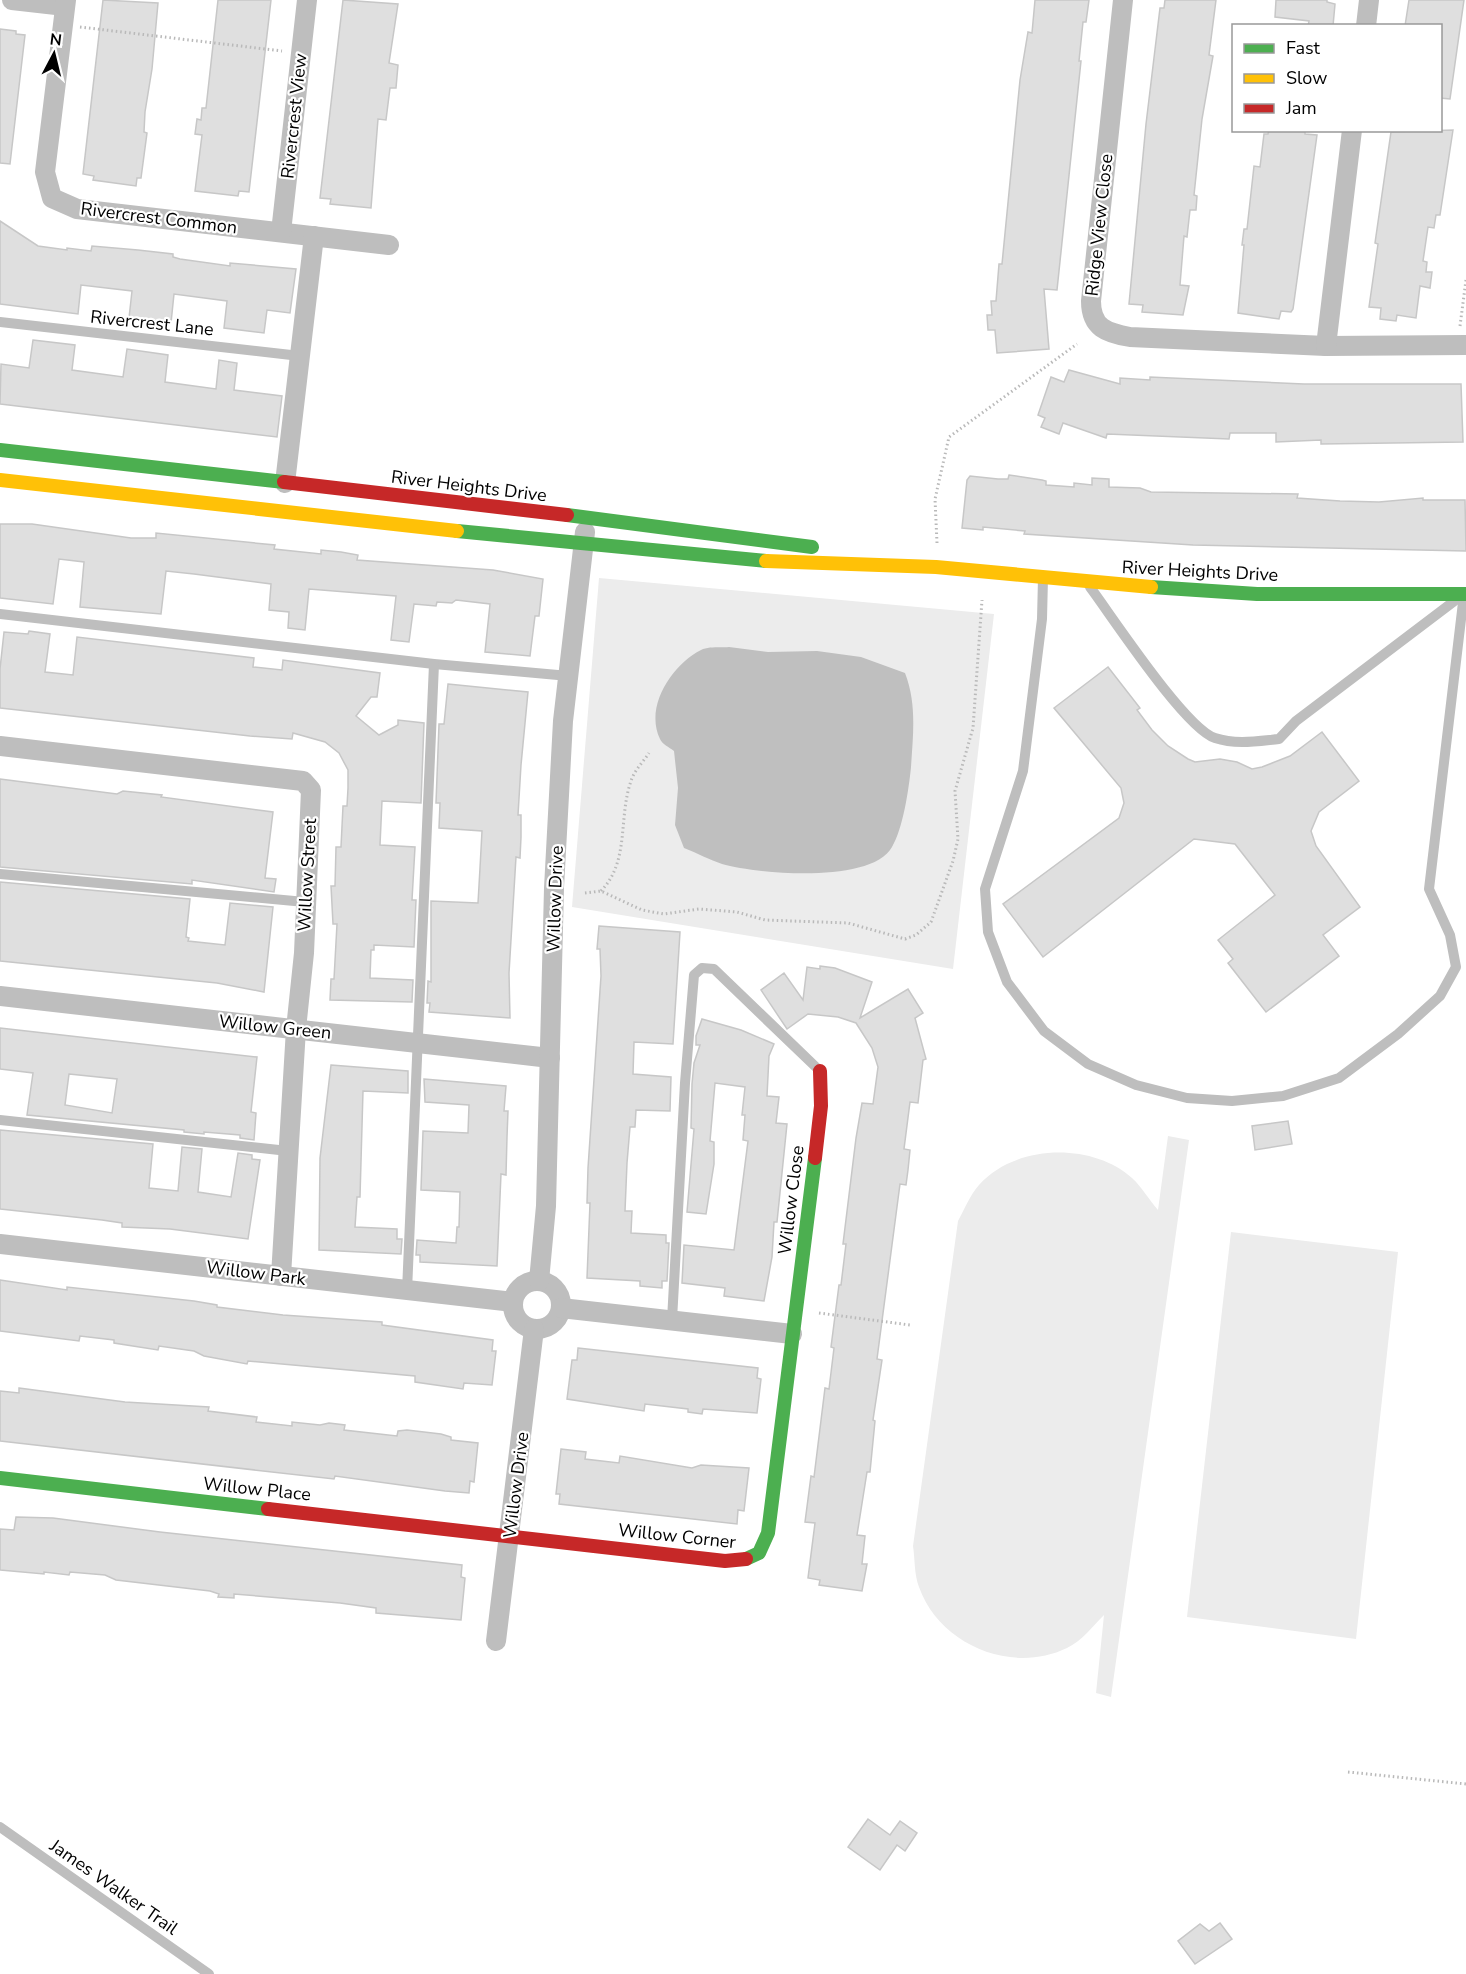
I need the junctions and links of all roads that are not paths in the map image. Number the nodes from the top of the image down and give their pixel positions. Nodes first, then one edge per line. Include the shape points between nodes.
1 (12, 0) edge
2 (307, 0) edge
3 (1123, 0) edge
4 (1369, 0) edge
5 (65, 3) edge
6 (1366, 24) edge
7 (1352, 132) edge
8 (281, 232) junction
9 (314, 236) junction
10 (389, 245) dead end
11 (0, 322) edge
12 (1463, 338) edge
13 (1326, 346) junction
14 (300, 356) junction
15 (0, 450) edge
16 (0, 480) edge
17 (285, 483) junction
18 (587, 518) junction
19 (584, 545) junction
20 (932, 567) junction
21 (1043, 578) junction
22 (1086, 582) junction
23 (1465, 594) edge
24 (0, 615) edge
25 (434, 664) junction
26 (569, 676) junction
27 (0, 746) edge
28 (0, 874) edge
29 (305, 902) junction
30 (0, 996) edge
31 (296, 1029) junction
32 (417, 1042) junction
33 (550, 1058) junction
34 (820, 1071) joint
35 (0, 1120) edge
36 (288, 1151) junction
37 (0, 1244) edge
38 (281, 1276) junction
39 (539, 1281) junction
40 (407, 1291) junction
41 (513, 1302) junction
42 (561, 1308) junction
43 (672, 1320) junction
44 (534, 1329) junction
45 (792, 1334) junction
46 (0, 1478) edge
47 (510, 1535) junction
48 (496, 1641) dead end
49 (0, 1827) edge
50 (208, 1974) edge

1 - 5 street
2 - 8 street, Rivercrest View
3 - 13 street, Ridge View Close via 1090,301 1094,319 1107,333 1131,337
4 - 6 street
5 - 8 street, Rivercrest Common via 45,172 52,198 77,209
7 - 13 street
8 - 9 street, Rivercrest Common
9 - 10 street, Rivercrest Common
9 - 14 street
11 - 14 lane, Rivercrest Lane
12 - 13 street, Ridge View Close
14 - 17 street
15 - 17 street, River Heights Drive
16 - 19 street, River Heights Drive
17 - 18 street, River Heights Drive
18 - 19 street, Willow Drive
18 - 20 street, River Heights Drive via 666,526
19 - 20 street, River Heights Drive via 800,564
19 - 26 street, Willow Drive
20 - 21 street, River Heights Drive
21 - 22 street, River Heights Drive
21 - 23 lane via 1042,619 1023,771 985,889 988,932 1007,982 1044,1031 1088,1064 1136,1085 1176,1096 1232,1101 1283,1096 1339,1078 1398,1034 1440,996 1456,967 1450,935 1429,889
22 - 23 street, River Heights Drive via 1257,594
22 - 23 lane via 1186,716 1214,738 1242,742 1279,739 1296,721
24 - 25 lane
25 - 26 lane
25 - 32 lane
26 - 33 street, Willow Drive via 554,888
27 - 29 street, Willow Street via 303,781 310,790 311,802
28 - 29 lane
29 - 31 street, Willow Street
30 - 31 street, Willow Green
31 - 32 street, Willow Green
31 - 36 street, Willow Street
32 - 33 street, Willow Green
32 - 40 lane
33 - 39 street, Willow Drive via 546,1206
34 - 43 lane via 714,969 702,968 694,975
34 - 45 street, Willow Close via 821,1106
35 - 36 lane
36 - 38 street, Willow Street
37 - 38 street, Willow Park
38 - 40 street, Willow Park
39 - 41 street via 524,1285
39 - 42 street via 558,1293
40 - 41 street, Willow Park
41 - 44 street via 518,1321
42 - 43 street
42 - 44 street via 555,1322
43 - 45 street
44 - 47 street, Willow Drive
45 - 47 street, Willow Corner via 768,1533 764,1549 757,1556 725,1561
46 - 47 street, Willow Place
47 - 48 street, Willow Drive
49 - 50 lane, James Walker Trail

